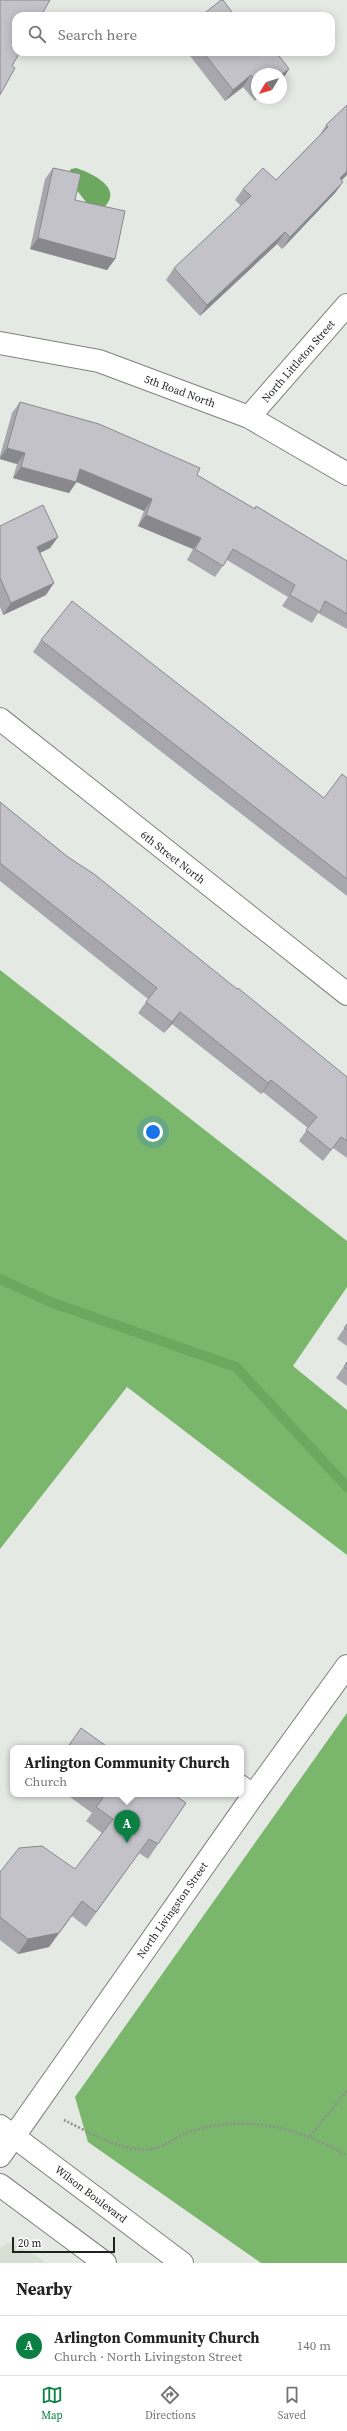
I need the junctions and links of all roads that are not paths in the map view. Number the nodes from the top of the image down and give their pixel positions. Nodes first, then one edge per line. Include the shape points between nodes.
1 (347, 305) edge
2 (0, 343) edge
3 (249, 417) junction
4 (347, 474) edge
5 (0, 719) edge
6 (347, 994) edge
7 (347, 1666) edge
8 (248, 1788) edge
9 (242, 1797) edge
10 (6, 2131) edge
11 (0, 2156) edge
12 (0, 2185) edge
13 (105, 2263) edge
14 (182, 2263) edge

1 - 3 street, North Littleton Street
2 - 3 street, 5th Road North via 99,361
3 - 4 street, 5th Road North
5 - 6 street, 6th Street North
7 - 8 street, North Livingston Street
9 - 10 street, North Livingston Street
10 - 11 street, North Livingston Street
10 - 14 street, Wilson Boulevard
12 - 13 street

